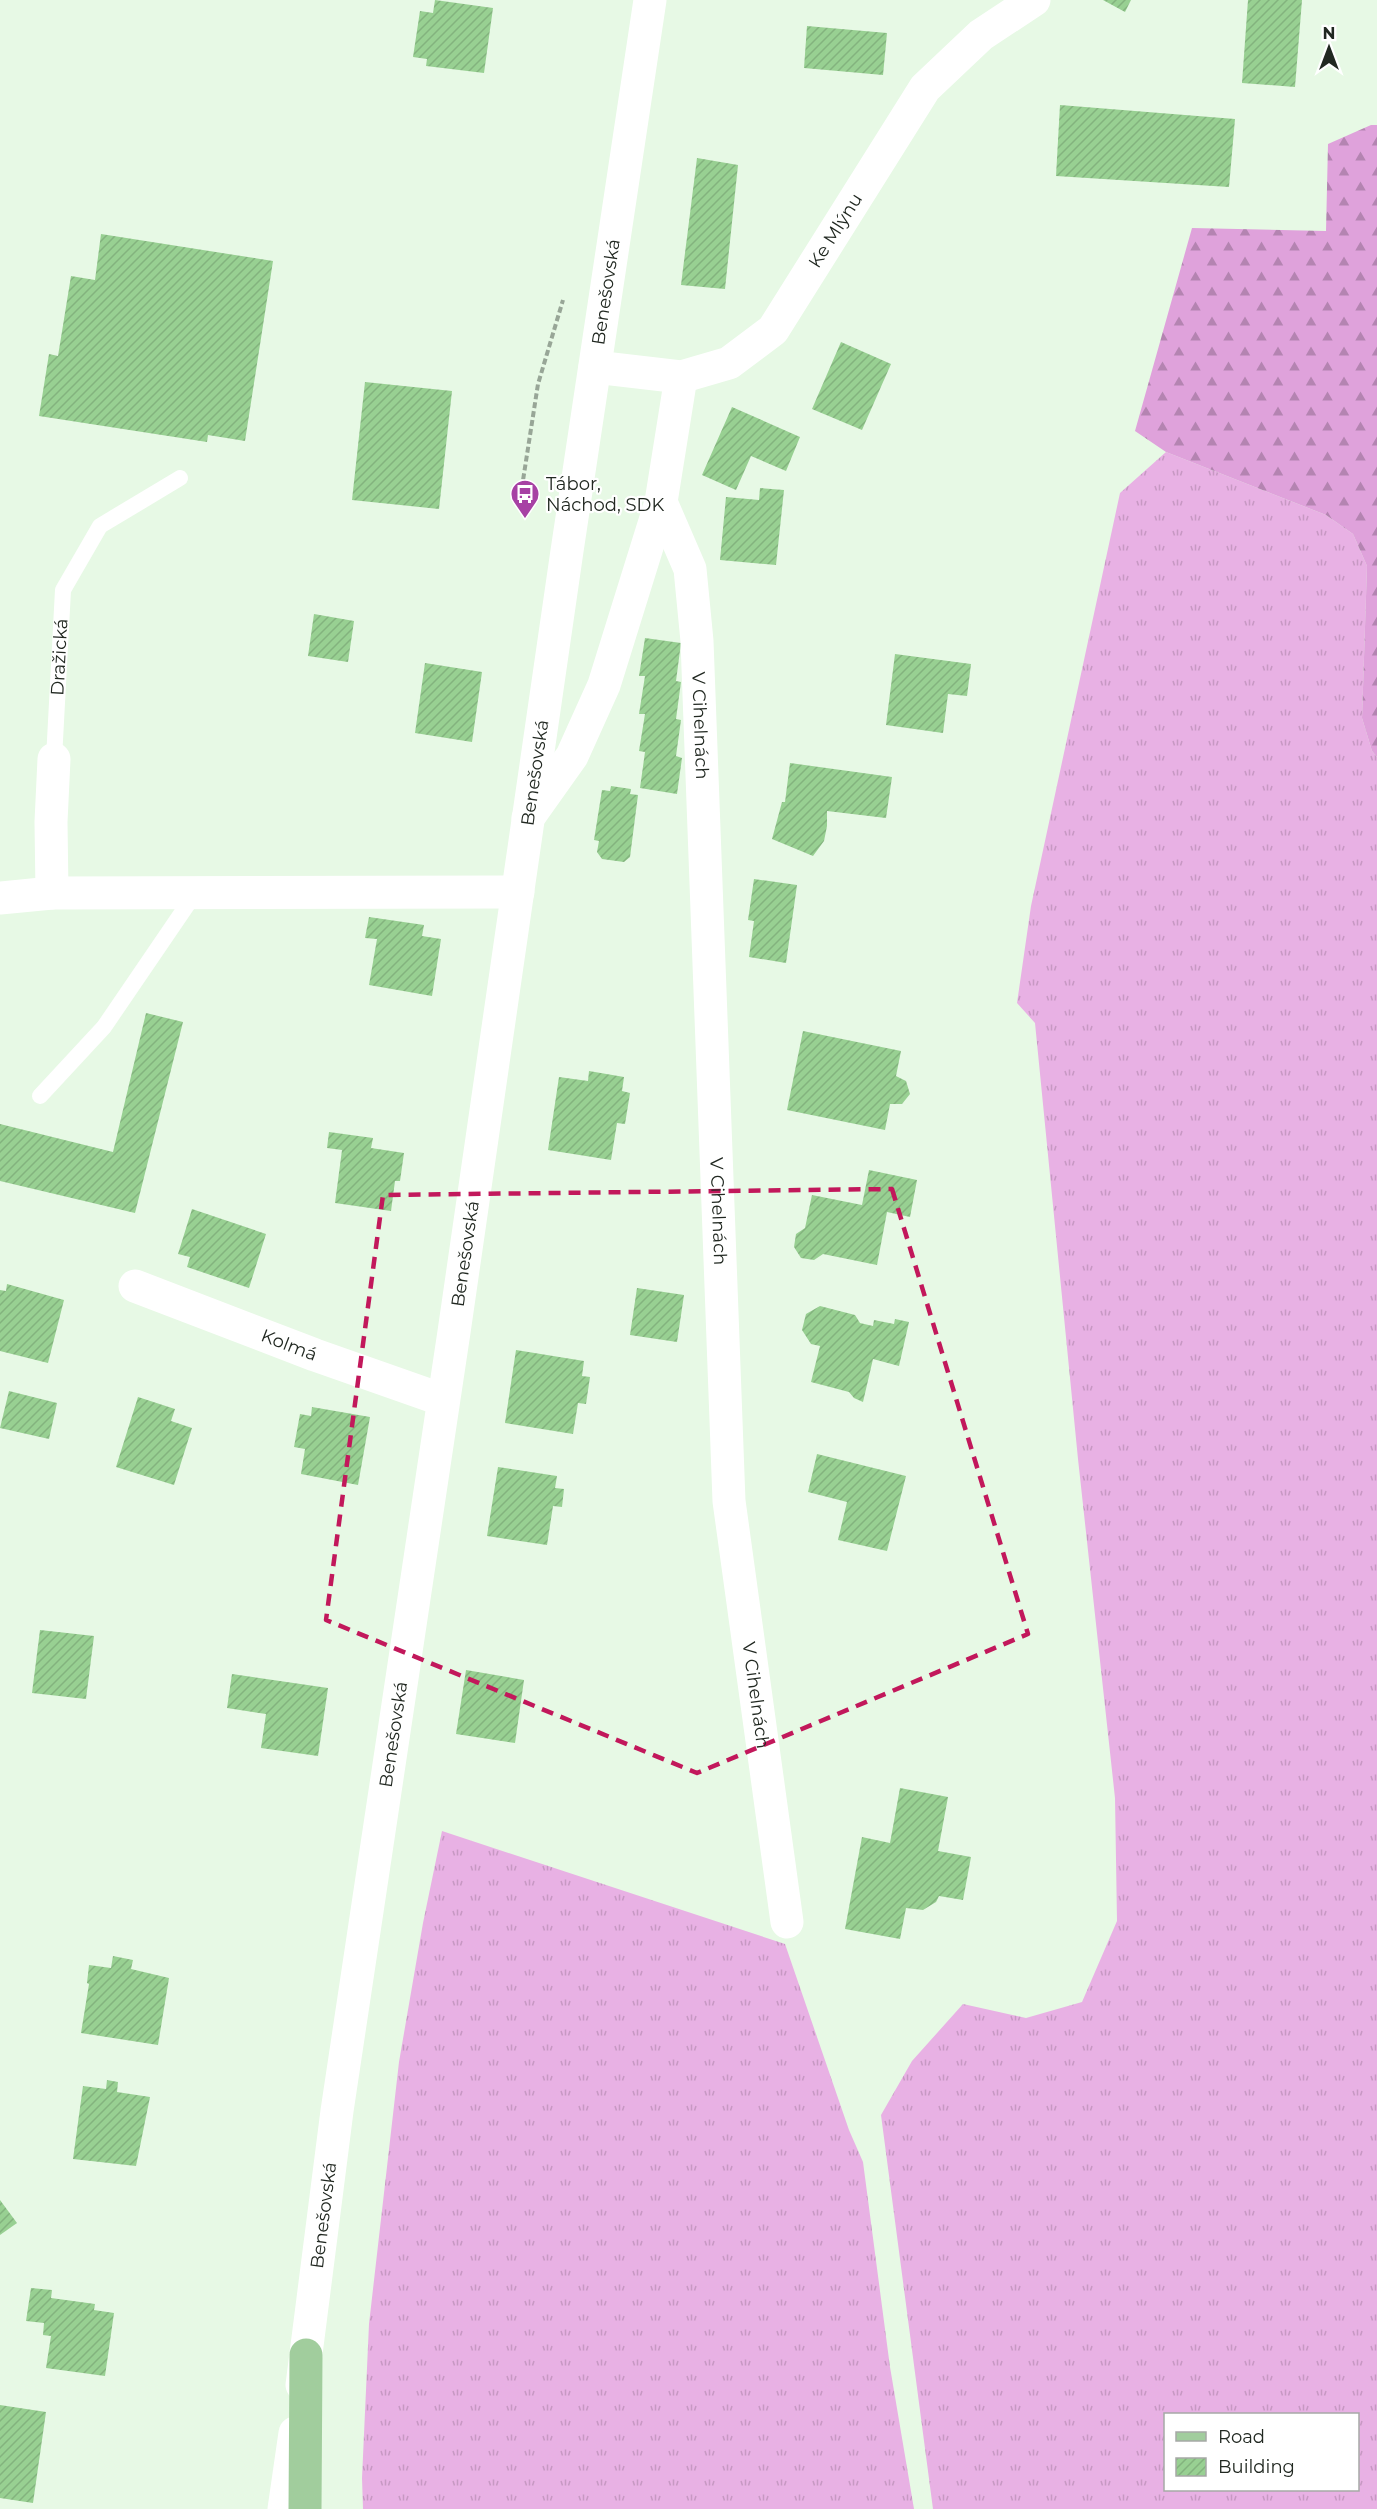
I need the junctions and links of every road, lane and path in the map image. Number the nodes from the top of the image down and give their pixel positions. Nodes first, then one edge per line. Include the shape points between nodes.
1 (650, 0) edge
2 (1034, 0) edge
3 (564, 295) dead end
4 (595, 367) junction
5 (681, 377) junction
6 (180, 478) dead end
7 (661, 502) junction
8 (519, 506) dead end
9 (54, 759) joint
10 (528, 818) junction
11 (196, 892) junction
12 (518, 892) junction
13 (52, 893) junction
14 (0, 898) edge
15 (40, 1096) dead end
16 (135, 1286) dead end
17 (443, 1400) junction
18 (787, 1922) dead end
19 (306, 2355) junction
20 (284, 2509) edge
21 (305, 2509) edge

1 - 4 street, Benešovská
2 - 5 street, Ke Mlýnu via 981,35 925,88 772,330 729,363
3 - 8 path via 538,384
4 - 5 street, Ke Mlýnu
4 - 10 street, Benešovská
5 - 7 street
6 - 9 lane, Dražická via 100,526 63,590
7 - 10 street via 604,685 572,756
7 - 18 street, V Cihelnách via 690,569 697,641 729,1501
9 - 13 street, Dražická
10 - 12 street, Benešovská
11 - 12 street
11 - 13 street
11 - 15 lane via 104,1027
12 - 17 street, Benešovská
13 - 14 street
16 - 17 street, Kolmá
17 - 19 street, Benešovská via 337,2110
19 - 20 street, Benešovská
19 - 21 main road

